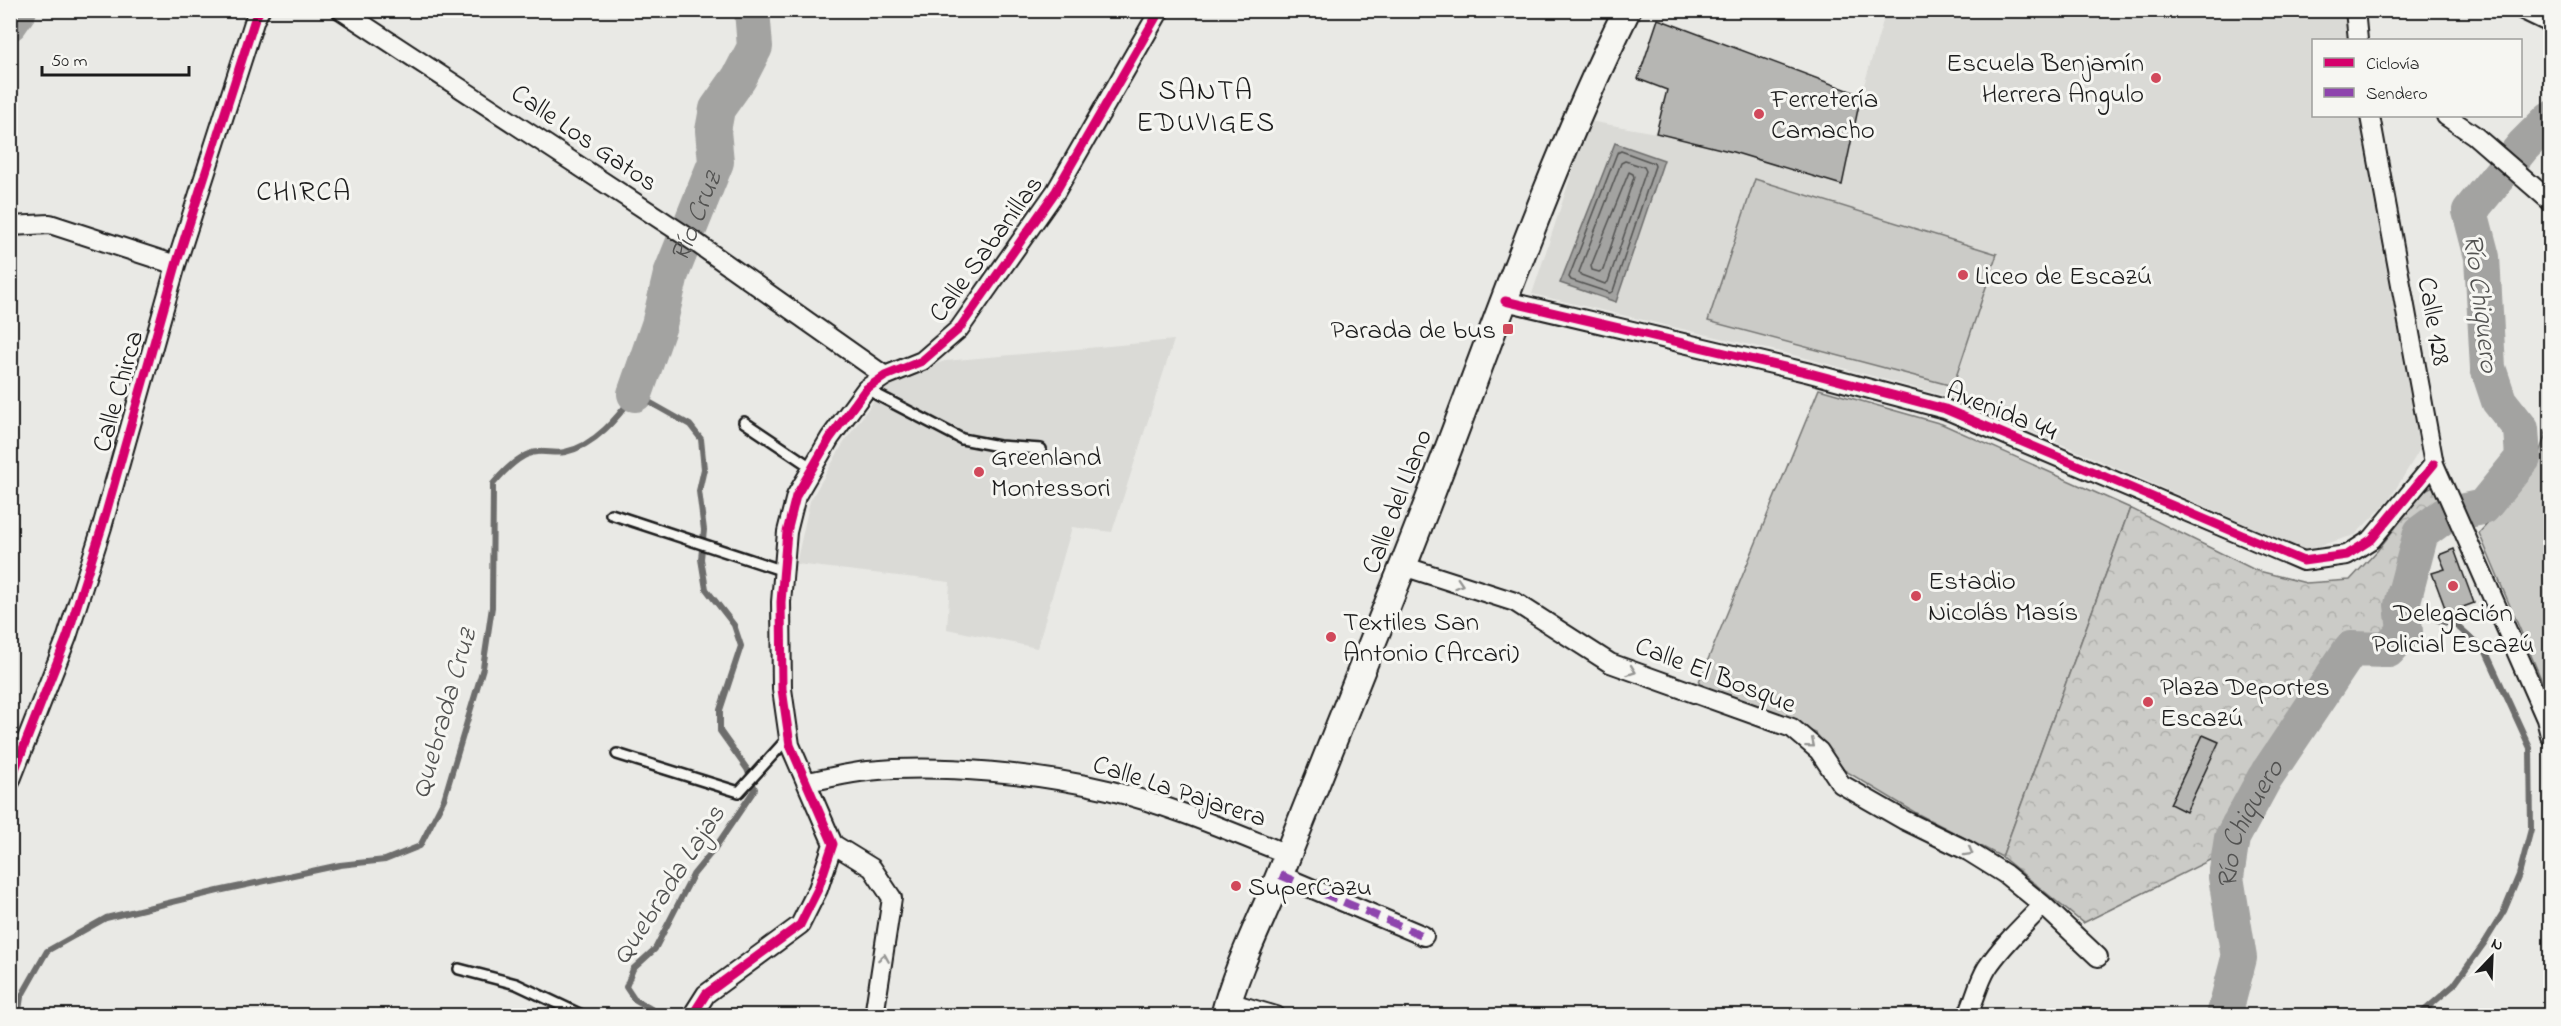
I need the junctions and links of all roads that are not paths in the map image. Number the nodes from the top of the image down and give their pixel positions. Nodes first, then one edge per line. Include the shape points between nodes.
1 (260, 10) edge
2 (341, 10) edge
3 (1160, 10) edge
4 (1628, 10) edge
5 (2355, 10) edge
6 (2523, 10) edge
7 (2547, 22) edge
8 (2358, 39) edge
9 (2370, 117) edge
10 (2447, 117) edge
11 (2544, 194) edge
12 (10, 226) edge
13 (176, 265) junction
14 (1505, 301) junction
15 (885, 376) junction
16 (866, 389) junction
17 (744, 422) dead end
18 (1041, 449) dead end
19 (2434, 464) junction
20 (812, 467) junction
21 (611, 514) dead end
22 (1403, 566) junction
23 (784, 571) junction
24 (2550, 730) edge
25 (789, 736) junction
26 (617, 754) dead end
27 (10, 782) edge
28 (806, 782) junction
29 (833, 844) junction
30 (1283, 865) junction
31 (2043, 905) junction
32 (1424, 936) dead end
33 (2098, 957) dead end
34 (459, 969) dead end
35 (1226, 1009) edge
36 (584, 1016) edge
37 (692, 1016) edge
38 (874, 1016) edge
39 (1276, 1016) edge
40 (1967, 1016) edge

1 - 13 street, Calle Chirca
2 - 15 street, Calle Los Gatos via 698,244
3 - 15 street, Calle Sabanillas via 1056,191 959,329 922,361
4 - 14 main road, Calle del Llano via 1593,79
5 - 8 street
6 - 7 street
9 - 19 street, Calle 128
10 - 11 street
12 - 13 street via 50,224
13 - 27 street, Calle Chirca via 67,637
14 - 19 street, Avenida 44 via 1945,409 2303,561 2347,555 2372,538
14 - 22 main road, Calle del Llano
15 - 16 street, Calle Sabanillas
16 - 18 lane via 962,439
16 - 20 street, Calle Sabanillas
17 - 20 lane
19 - 24 street, Calle 128
20 - 23 street, Calle Sabanillas via 796,496 787,532
21 - 23 lane
22 - 30 main road, Calle del Llano
22 -> 31 street, Calle El Bosque via 1515,602 1610,663 1792,728 1819,751 1841,784 1968,851
23 - 25 street, Calle Sabanillas via 782,689
25 - 26 lane via 740,792
25 - 28 street, Calle Sabanillas
28 - 29 street, Calle Sabanillas
28 - 30 street, Calle La Pajarera via 868,771 967,770 1108,790 1188,815
29 - 37 street via 818,889 800,925 706,994
38 -> 29 street via 892,898 872,868
30 - 32 street, Calle La Pajarera
30 - 35 main road, Calle del Llano
31 - 33 street, Calle El Bosque
31 - 40 street via 1988,966
34 - 36 lane via 516,984
35 - 39 street

